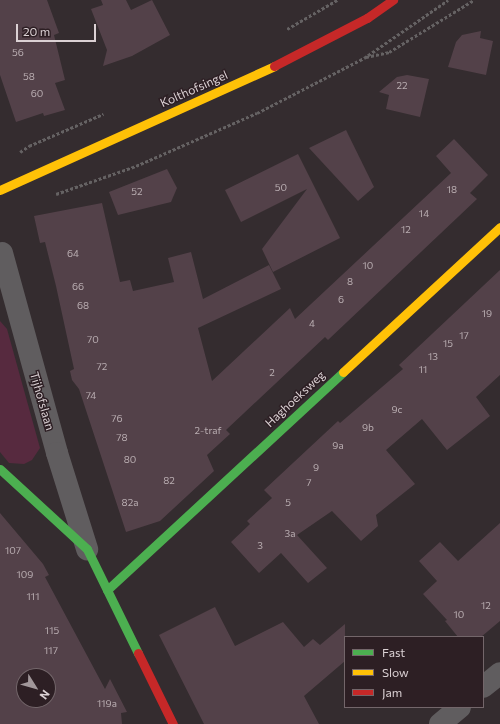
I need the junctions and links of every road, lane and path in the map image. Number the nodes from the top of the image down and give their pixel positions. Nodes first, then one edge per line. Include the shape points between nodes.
1 (337, 0) edge
2 (393, 0) edge
3 (448, 0) edge
4 (474, 0) edge
5 (281, 32) dead end
6 (364, 58) junction
7 (106, 113) dead end
8 (17, 155) dead end
9 (0, 190) edge
10 (54, 195) dead end
11 (500, 227) edge
12 (2, 253) dead end
13 (0, 469) edge
14 (86, 549) junction
15 (107, 590) junction
16 (500, 673) edge
17 (484, 686) edge
18 (459, 708) edge
19 (173, 724) edge
20 (440, 724) edge

1 - 5 path
2 - 9 street, Kolthofsingel via 367,18 264,71
3 - 6 path
4 - 6 path via 389,52
6 - 10 path via 193,143
7 - 8 path via 29,146
11 - 15 street, Haghoeksweg
12 - 14 street, Tijhofslaan
13 - 14 street, Tijhofslaan
14 - 15 street, Tijhofslaan
15 - 19 street, Tijhofslaan
16 - 17 street
18 - 20 street

